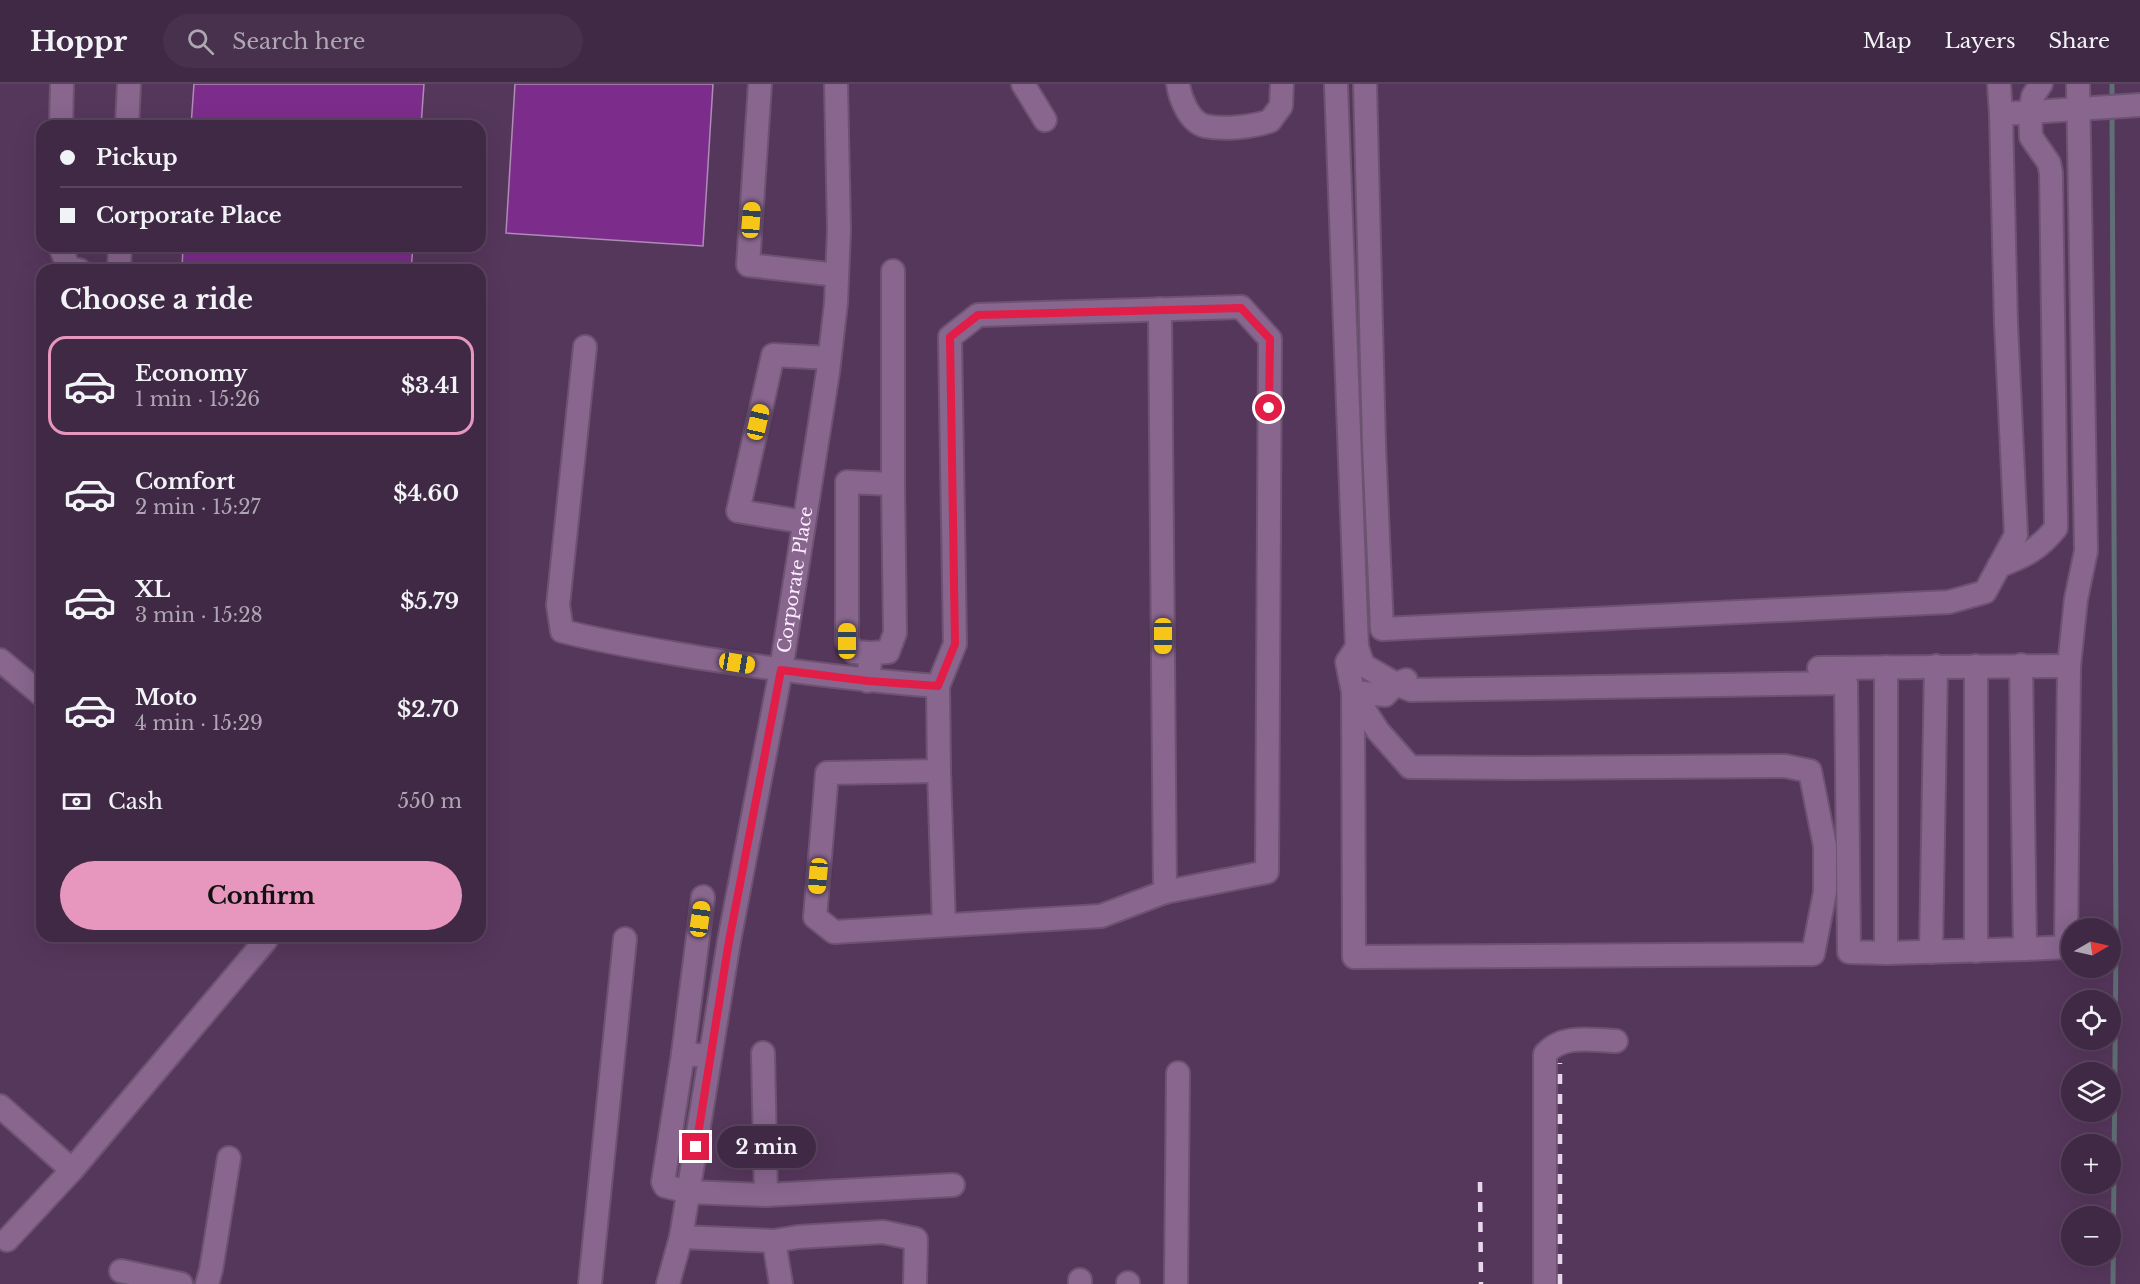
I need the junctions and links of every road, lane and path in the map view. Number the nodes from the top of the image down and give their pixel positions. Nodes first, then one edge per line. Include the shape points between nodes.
1 (62, 84) edge
2 (129, 84) edge
3 (760, 84) edge
4 (836, 84) edge
5 (1023, 84) edge
6 (1178, 84) edge
7 (1282, 84) edge
8 (1336, 84) edge
9 (1365, 84) edge
10 (1999, 84) edge
11 (2041, 84) edge
12 (2078, 84) edge
13 (2132, 106) edge
14 (2077, 110) junction
15 (2030, 112) junction
16 (2001, 114) junction
17 (61, 120) edge
18 (127, 120) edge
19 (1045, 120) dead end
20 (893, 272) dead end
21 (837, 275) junction
22 (1160, 309) junction
23 (585, 347) dead end
24 (829, 358) junction
25 (893, 484) junction
26 (804, 522) junction
27 (1999, 566) junction
28 (1357, 647) junction
29 (871, 653) junction
30 (0, 660) edge
31 (2021, 665) junction
32 (1936, 666) junction
33 (1976, 666) junction
34 (2069, 666) junction
35 (1886, 667) junction
36 (781, 670) junction
37 (868, 681) junction
38 (1396, 684) junction
39 (938, 686) junction
40 (36, 689) edge
41 (1353, 692) junction
42 (939, 771) junction
43 (1165, 892) junction
44 (703, 897) dead end
45 (944, 925) junction
46 (625, 939) dead end
47 (264, 942) edge
48 (2025, 950) junction
49 (1976, 951) junction
50 (1931, 952) junction
51 (1886, 953) junction
52 (1616, 1041) dead end
53 (763, 1053) dead end
54 (683, 1054) junction
55 (710, 1056) junction
56 (1178, 1072) dead end
57 (0, 1106) edge
58 (229, 1158) dead end
59 (72, 1170) junction
60 (953, 1185) dead end
61 (689, 1192) junction
62 (766, 1195) junction
63 (681, 1238) junction
64 (774, 1241) junction
65 (2, 1244) edge
66 (121, 1271) dead end
67 (181, 1284) edge
68 (207, 1284) edge
69 (590, 1284) edge
70 (668, 1284) edge
71 (781, 1284) edge
72 (915, 1284) edge
73 (1176, 1284) edge
74 (1545, 1284) edge

1 - 17 street
2 - 18 street
3 - 21 street via 748,265
4 - 21 street, Corporate Place
5 - 19 street
6 - 7 street via 1188,112 1203,126 1248,128 1270,122 1281,106
8 - 28 street
9 - 27 street via 1382,629 1949,602 1985,592
10 - 16 street
11 - 15 street via 2032,96
12 - 14 street
13 - 14 street
14 - 15 street
14 - 34 street via 2086,551
15 - 16 street
15 - 27 street via 2031,137 2049,163 2051,173 2056,528 2042,546
16 - 27 street via 2016,534
20 - 25 street
21 - 24 street, Corporate Place
22 - 39 street via 978,315 950,337 955,644
22 - 43 street
22 - 43 street via 1241,308 1270,339 1267,872
23 - 36 street via 558,605 562,631 607,643
24 - 26 street, Corporate Place
24 - 26 street via 773,355 738,511
25 - 29 street via 895,633 888,652
25 - 29 street via 847,482 847,641 854,652
26 - 36 street, Corporate Place
28 - 38 street via 1363,665
28 - 41 street via 1347,662
29 - 37 street
30 - 40 street
31 - 33 street
31 - 34 street
31 - 48 street
32 - 33 street
32 - 35 street
32 - 50 street
33 - 49 street
34 - 48 street via 2066,947
35 - 38 street via 1414,676
35 - 51 street
36 - 37 street
36 - 55 street, Corporate Place
37 - 39 street
38 - 41 street via 1384,695
38 - 51 street via 1411,690 1846,683 1849,952
39 - 42 street
41 - 41 street via 1378,731 1410,767 1785,766 1810,771 1825,846 1825,892 1813,954 1353,957
42 - 45 street
42 - 45 street via 827,773 815,917 834,932
43 - 45 street via 1101,916
44 - 54 street
46 - 69 street
47 - 59 street
48 - 49 street
49 - 50 street
50 - 51 street
52 - 74 street via 1563,1040 1545,1054
53 - 62 street
54 - 55 street
54 - 61 street via 663,1182 665,1186
55 - 61 street, Corporate Place
56 - 73 street
57 - 59 street
58 - 68 street
59 - 65 street
60 - 62 street
61 - 62 street
61 - 63 street, Corporate Place
63 - 64 street
63 - 70 street, Corporate Place
64 - 71 street
64 - 72 street via 883,1232 916,1239
66 - 67 street

